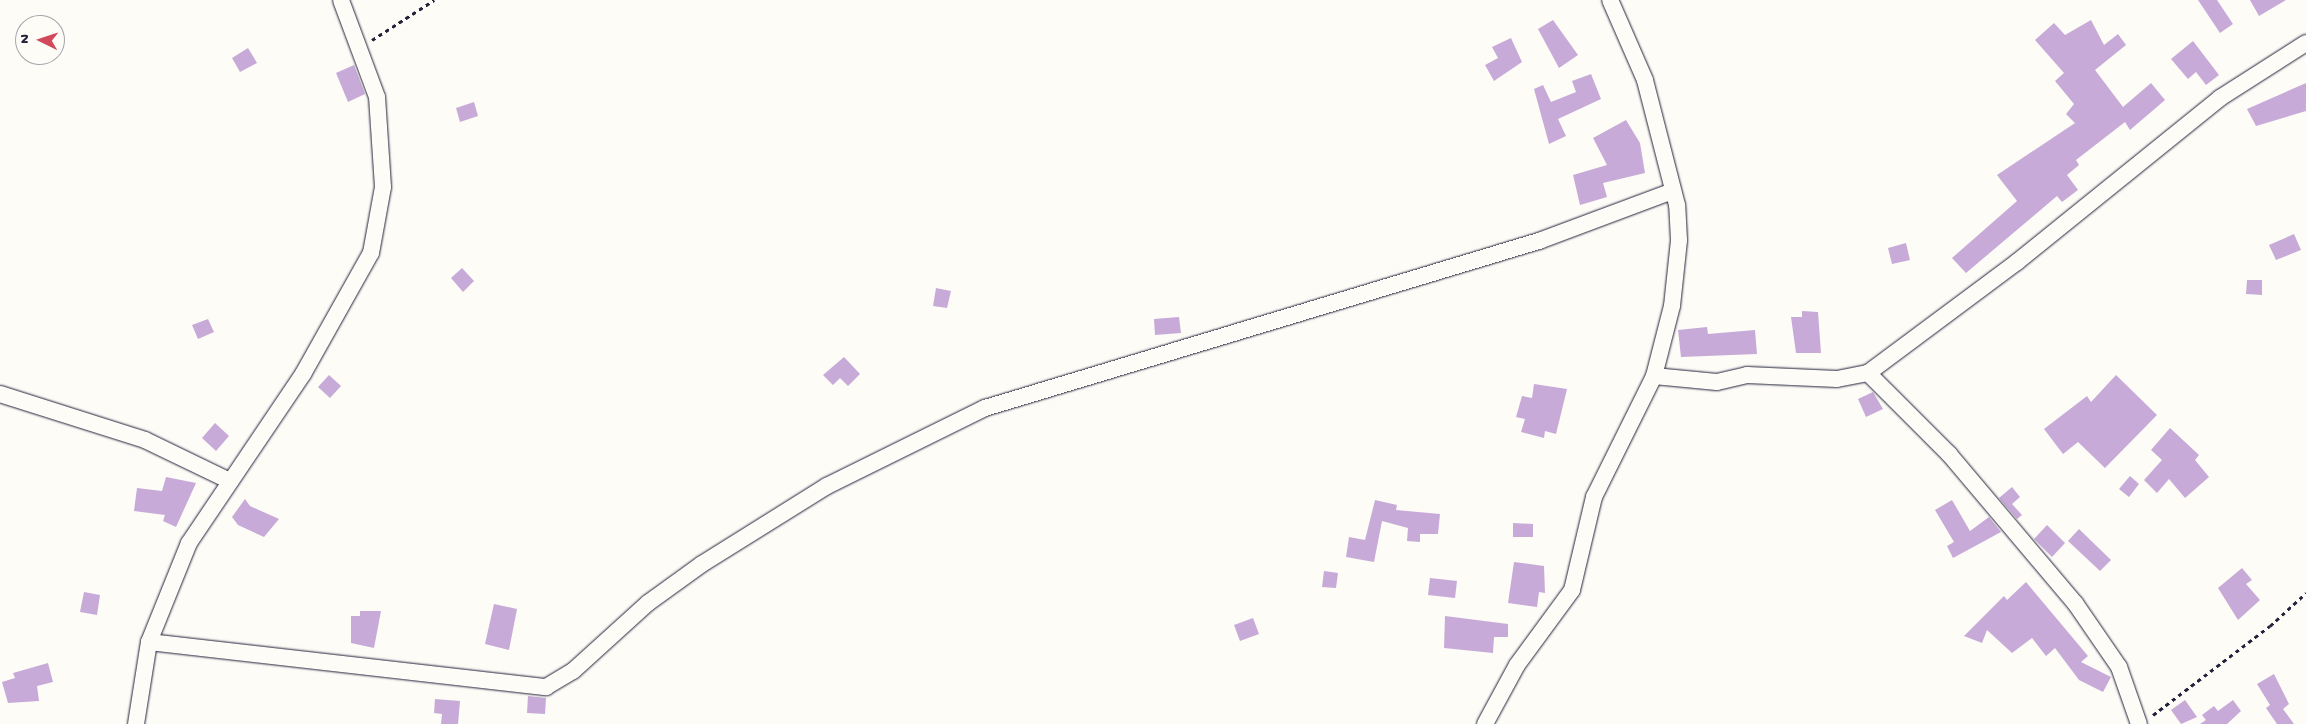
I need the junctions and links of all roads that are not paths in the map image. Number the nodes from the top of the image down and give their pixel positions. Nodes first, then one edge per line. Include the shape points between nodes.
1 (341, 0) edge
2 (1610, 0) edge
3 (2306, 43) edge
4 (1673, 191) junction
5 (1868, 373) junction
6 (1654, 376) junction
7 (0, 394) edge
8 (230, 481) junction
9 (149, 642) junction
10 (2144, 721) edge
11 (136, 724) edge
12 (1485, 724) edge

1 - 8 street via 377,97 383,168 382,206 371,253 304,374
2 - 4 street via 1645,80
3 - 5 street via 2220,98 2017,262
4 - 6 street via 1679,224 1676,274
4 - 9 street via 1539,242 985,408 835,482 772,520 648,603 573,671 546,687
5 - 6 street via 1837,379 1747,375 1717,382
5 - 10 street via 1949,454 2075,604 2119,667
6 - 12 street via 1594,498 1572,590 1517,665
7 - 8 street via 146,440
8 - 9 street via 189,543
9 - 11 street

